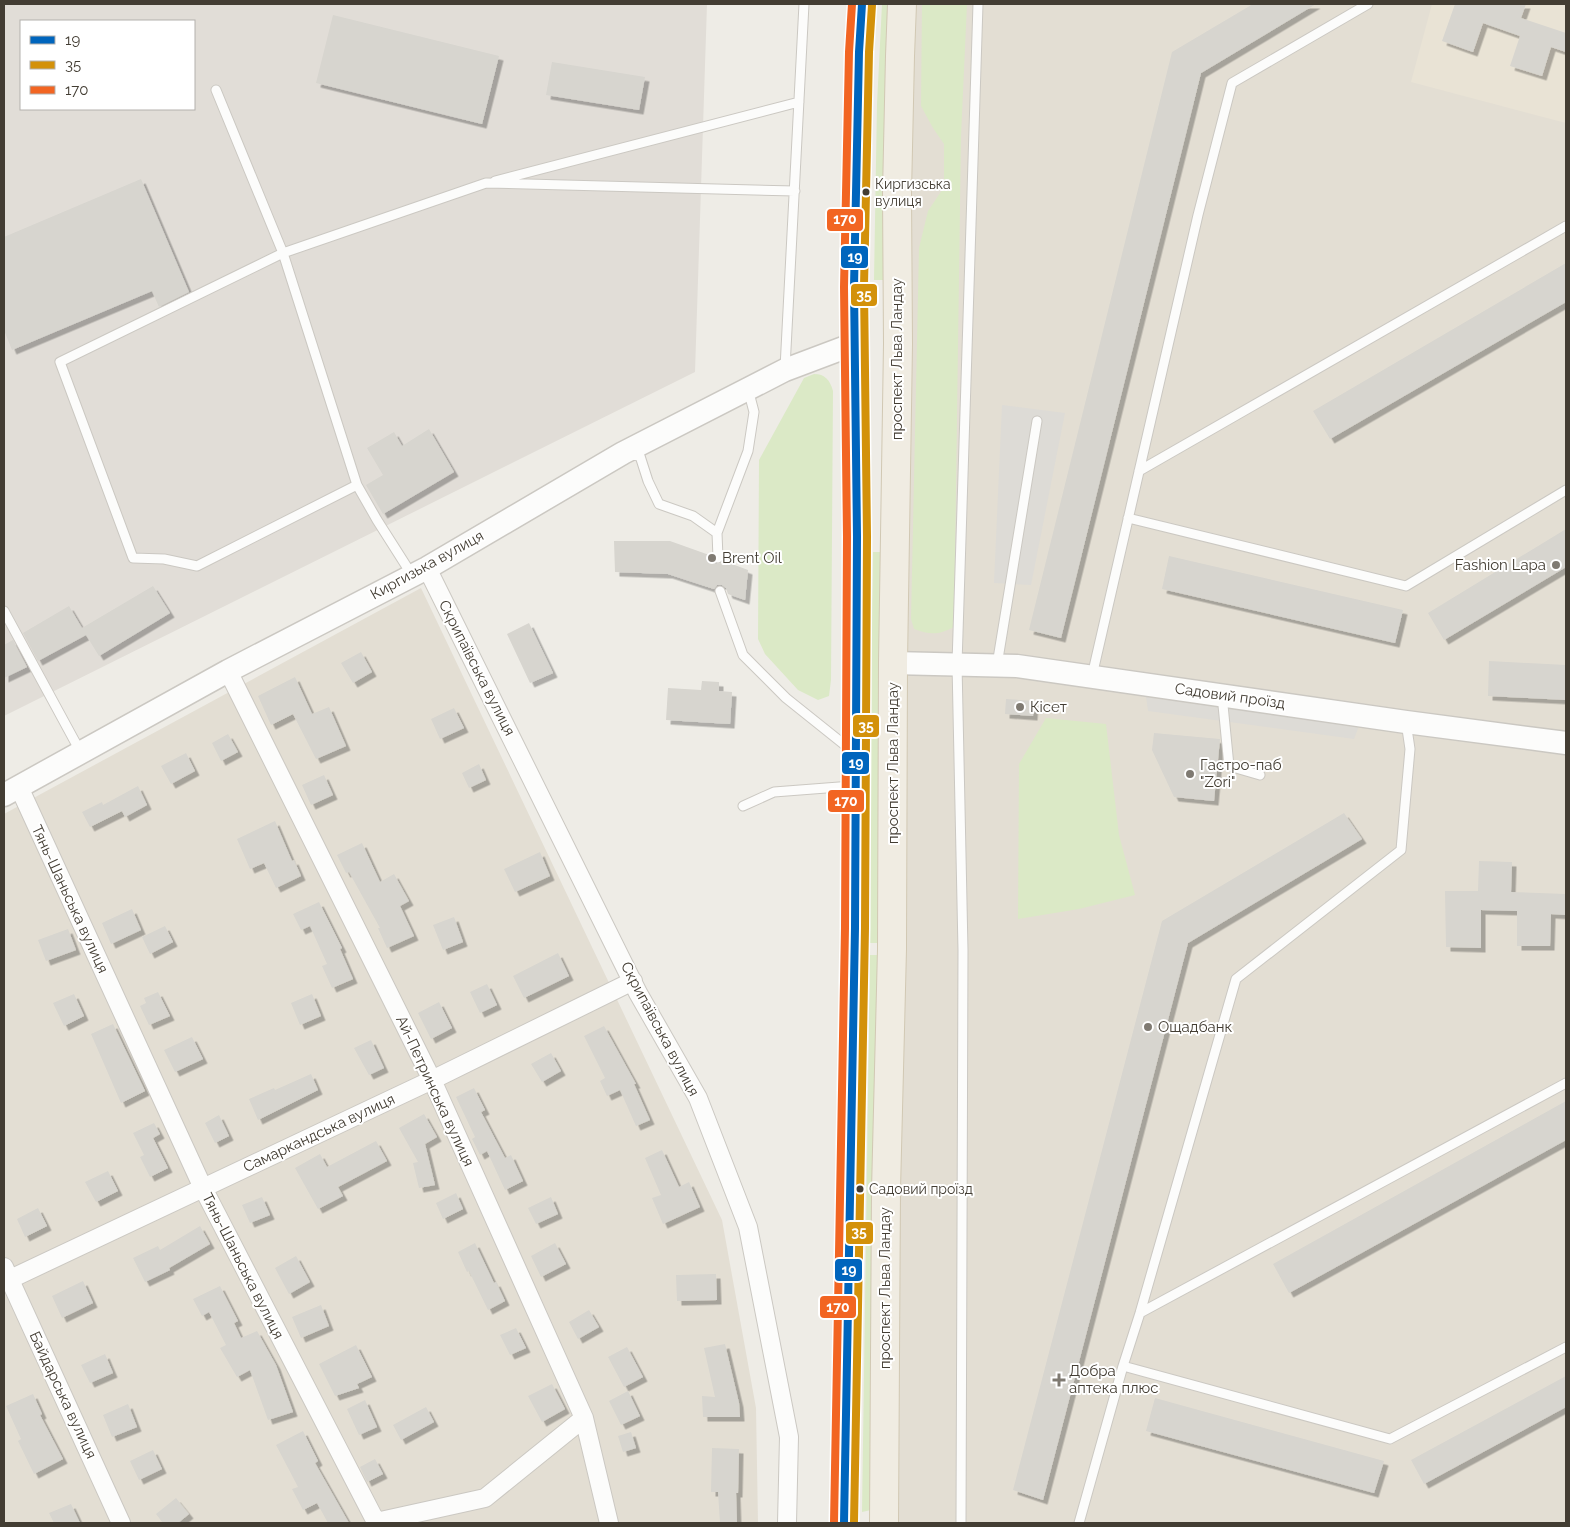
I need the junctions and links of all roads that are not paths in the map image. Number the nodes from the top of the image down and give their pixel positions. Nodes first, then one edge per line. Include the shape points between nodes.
1 (804, 4) edge
2 (862, 4) edge
3 (902, 4) edge
4 (978, 4) edge
5 (1368, 4) edge
6 (216, 90) dead end
7 (798, 102) junction
8 (486, 183) junction
9 (795, 191) junction
10 (1566, 226) edge
11 (283, 253) junction
12 (854, 344) junction
13 (898, 344) junction
14 (785, 370) junction
15 (748, 388) junction
16 (1037, 421) dead end
17 (623, 454) junction
18 (1139, 471) junction
19 (357, 485) junction
20 (1566, 490) edge
21 (1128, 518) junction
22 (717, 533) junction
23 (895, 535) junction
24 (856, 536) junction
25 (718, 558) dead end
26 (420, 571) junction
27 (720, 591) dead end
28 (4, 611) edge
29 (893, 663) junction
30 (957, 664) junction
31 (996, 665) junction
32 (228, 671) junction
33 (1092, 676) junction
34 (1222, 695) junction
35 (1406, 722) junction
36 (1566, 743) edge
37 (80, 753) junction
38 (856, 754) junction
39 (1260, 775) dead end
40 (855, 785) junction
41 (11, 791) edge
42 (743, 806) dead end
43 (633, 980) junction
44 (432, 1080) junction
45 (1566, 1083) edge
46 (203, 1188) junction
47 (6, 1276) edge
48 (1140, 1314) junction
49 (1566, 1347) edge
50 (1123, 1366) junction
51 (584, 1418) junction
52 (121, 1523) edge
53 (610, 1523) edge
54 (787, 1523) edge
55 (844, 1523) edge
56 (884, 1523) edge
57 (961, 1523) edge
58 (1079, 1523) edge

1 - 7 lane
2 - 12 main road
3 - 13 main road, проспект Льва Ландау via 897,193
4 - 30 lane
5 - 18 lane via 1232,83
6 - 11 lane
7 - 8 lane
7 - 9 lane
8 - 9 lane
8 - 11 lane
9 - 14 lane
10 - 18 lane
11 - 19 lane
11 - 19 lane via 60,362 134,558 164,559 197,566
12 - 13 main road
12 - 14 street, Киргизька вулиця
12 - 24 main road
13 - 23 main road, проспект Льва Ландау
14 - 15 street, Киргизька вулиця
15 - 17 street, Киргизька вулиця
15 - 22 lane via 754,412 748,451
16 - 31 lane
17 - 22 lane via 640,456 660,504 693,516
17 - 26 street, Киргизька вулиця
18 - 21 lane
19 - 26 lane via 376,520
20 - 21 lane via 1406,586
21 - 33 lane
22 - 25 lane
23 - 24 main road
23 - 29 main road, проспект Льва Ландау
24 - 38 main road
26 - 32 street, Киргизька вулиця
26 - 43 street, Скрипаївська вулиця
27 - 38 lane via 744,655 786,698
28 - 37 lane
29 - 30 street, Садовий проїзд
29 - 56 main road, проспект Льва Ландау
30 - 31 street, Садовий проїзд
30 - 57 lane via 963,950
31 - 33 street, Садовий проїзд
32 - 37 street, Киргизька вулиця
32 - 44 street, Ай-Петринська вулиця
33 - 34 street, Садовий проїзд
34 - 35 street, Садовий проїзд
34 - 39 lane via 1229,766
35 - 36 street, Садовий проїзд
35 - 48 lane via 1410,749 1401,850 1236,979
37 - 41 street, Киргизька вулиця
38 - 40 main road
40 - 42 lane via 774,792
40 - 55 main road via 856,928
41 - 46 street, Тянь-Шаньська вулиця
43 - 44 street, Самаркандська вулиця
43 - 54 street, Скрипаївська вулиця via 698,1098 748,1227 789,1437
44 - 46 street, Самаркандська вулиця
44 - 51 street, Ай-Петринська вулиця
45 - 48 lane
46 - 47 street, Самаркандська вулиця
46 - 51 street, Тянь-Шаньська вулиця via 376,1522 485,1498
47 - 52 street, Байдарська вулиця
48 - 50 lane
49 - 50 lane via 1390,1439
50 - 58 lane
51 - 53 street, Ай-Петринська вулиця

